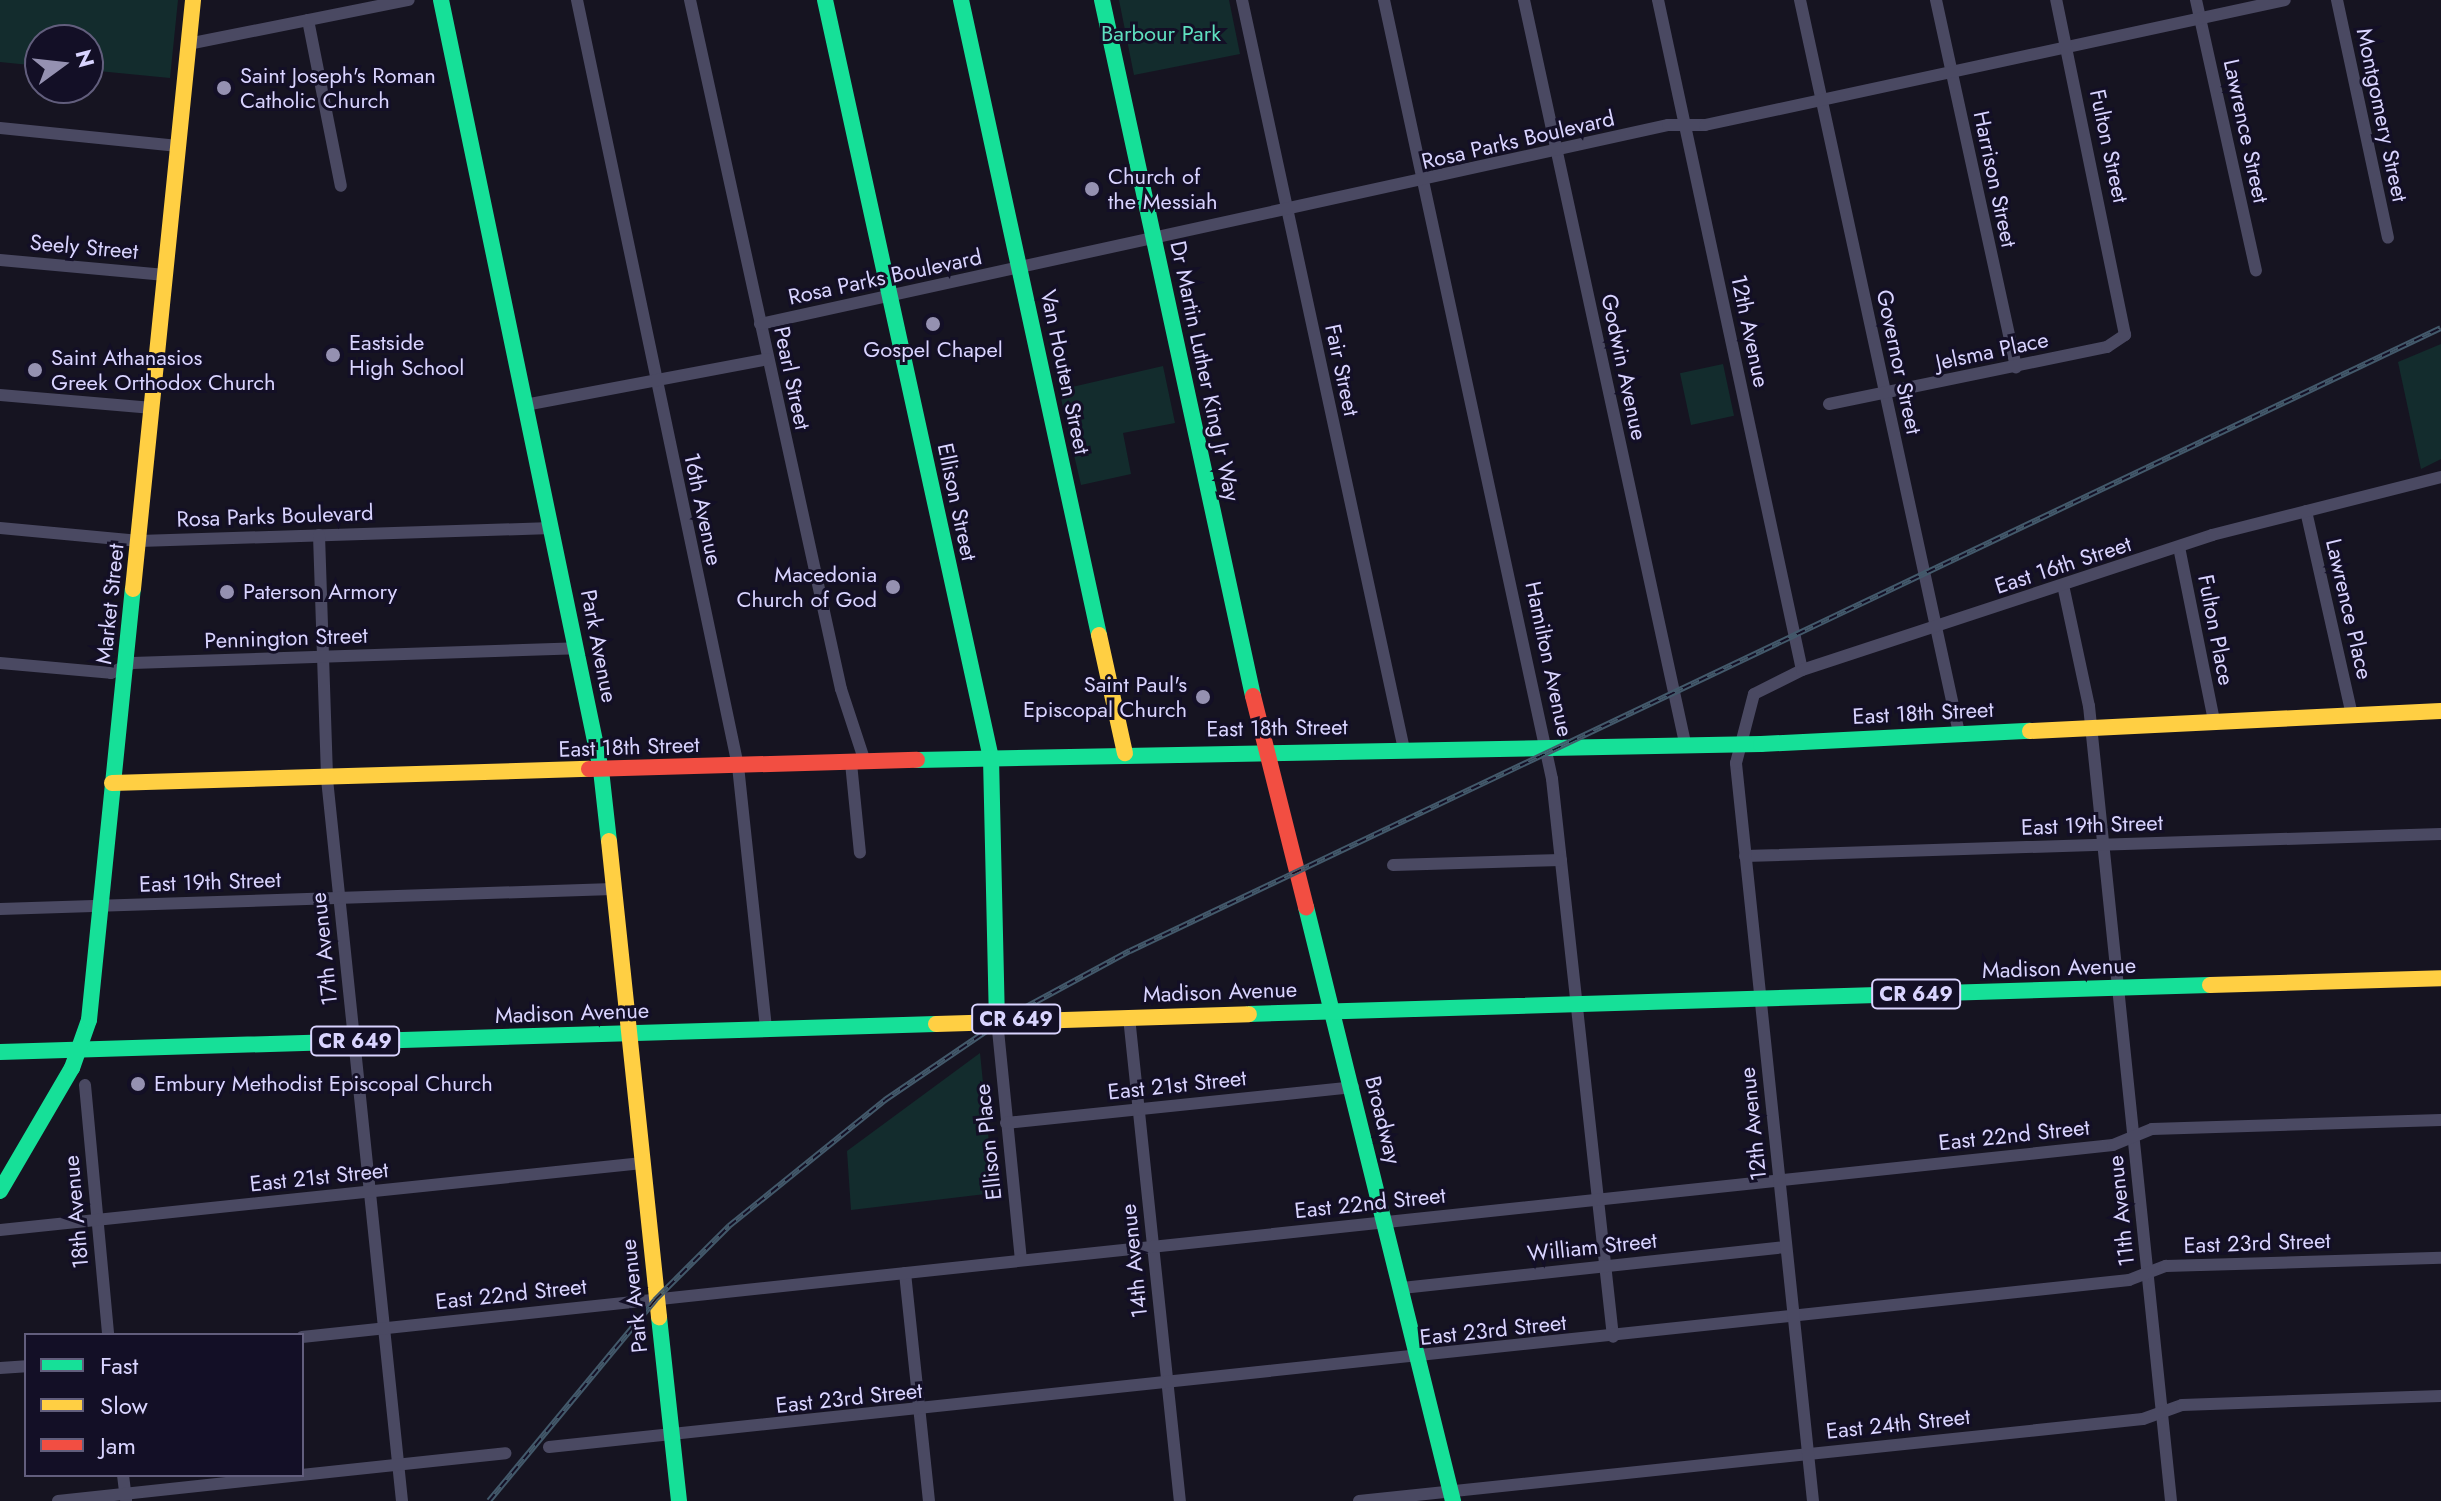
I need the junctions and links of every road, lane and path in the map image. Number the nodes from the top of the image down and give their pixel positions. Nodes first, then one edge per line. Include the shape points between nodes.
1 (193, 0) edge
2 (409, 0) edge
3 (441, 0) edge
4 (577, 0) edge
5 (690, 0) edge
6 (825, 0) edge
7 (961, 0) edge
8 (1102, 0) edge
9 (1242, 0) edge
10 (1384, 0) edge
11 (1524, 0) edge
12 (1658, 0) edge
13 (1800, 0) edge
14 (1936, 0) edge
15 (2056, 0) edge
16 (2196, 0) edge
17 (2285, 0) edge
18 (2337, 0) edge
19 (2200, 18) junction
20 (308, 20) junction
21 (188, 44) junction
22 (2066, 46) junction
23 (1951, 71) junction
24 (1821, 99) junction
25 (1685, 125) junction
26 (0, 128) edge
27 (178, 146) junction
28 (1556, 153) junction
29 (1424, 183) junction
30 (341, 186) dead end
31 (1287, 212) junction
32 (2388, 238) dead end
33 (1154, 241) junction
34 (0, 260) edge
35 (1020, 269) junction
36 (2256, 270) dead end
37 (165, 275) junction
38 (889, 298) junction
39 (2122, 301) joint
40 (760, 324) junction
41 (768, 359) junction
42 (2016, 367) junction
43 (656, 381) junction
44 (1886, 393) junction
45 (0, 395) edge
46 (1829, 404) dead end
47 (525, 405) junction
48 (152, 408) junction
49 (2441, 477) edge
50 (2306, 511) junction
51 (0, 528) edge
52 (552, 528) junction
53 (319, 535) junction
54 (139, 541) junction
55 (2179, 547) junction
56 (2063, 585) junction
57 (1936, 627) junction
58 (577, 648) junction
59 (323, 657) junction
60 (0, 663) edge
61 (126, 665) junction
62 (1802, 670) junction
63 (2441, 711) edge
64 (2352, 715) junction
65 (2214, 721) junction
66 (2090, 727) junction
67 (1959, 733) junction
68 (1685, 743) junction
69 (1737, 743) junction
70 (1546, 746) junction
71 (1404, 749) junction
72 (1268, 750) junction
73 (1125, 753) junction
74 (991, 758) junction
75 (858, 763) junction
76 (738, 766) junction
77 (601, 770) junction
78 (327, 779) junction
79 (112, 783) junction
80 (2441, 834) edge
81 (2102, 844) junction
82 (860, 853) dead end
83 (1745, 856) junction
84 (1561, 860) junction
85 (1393, 865) dead end
86 (613, 889) junction
87 (339, 897) junction
88 (99, 906) junction
89 (0, 909) edge
90 (2441, 978) edge
91 (2118, 988) junction
92 (1760, 999) junction
93 (1577, 1005) junction
94 (1334, 1011) junction
95 (1129, 1017) junction
96 (997, 1020) junction
97 (766, 1029) junction
98 (629, 1033) junction
99 (354, 1041) junction
100 (80, 1050) junction
101 (0, 1052) edge
102 (85, 1085) dead end
103 (1353, 1087) junction
104 (1138, 1109) junction
105 (2441, 1120) edge
106 (1006, 1123) junction
107 (2133, 1137) junction
108 (643, 1163) junction
109 (1779, 1180) junction
110 (0, 1191) edge
111 (370, 1191) junction
112 (1598, 1199) junction
113 (96, 1220) junction
114 (1386, 1221) junction
115 (0, 1230) edge
116 (1153, 1246) junction
117 (1786, 1247) junction
118 (2441, 1258) edge
119 (1021, 1260) junction
120 (1605, 1266) junction
121 (905, 1273) junction
122 (2147, 1273) junction
123 (1402, 1288) junction
124 (654, 1298) junction
125 (1793, 1316) junction
126 (384, 1328) junction
127 (108, 1333) edge
128 (304, 1337) edge
129 (1613, 1337) junction
130 (1418, 1359) junction
131 (24, 1366) edge
132 (0, 1368) edge
133 (1167, 1383) junction
134 (2441, 1396) edge
135 (920, 1411) junction
136 (2162, 1412) junction
137 (672, 1437) junction
138 (549, 1447) dead end
139 (505, 1453) dead end
140 (1807, 1454) junction
141 (398, 1465) junction
142 (304, 1476) edge
143 (123, 1477) edge
144 (296, 1477) edge
145 (1452, 1496) edge
146 (125, 1497) edge
147 (58, 1501) edge
148 (402, 1501) edge
149 (679, 1501) edge
150 (929, 1501) edge
151 (1180, 1501) edge
152 (1359, 1501) edge
153 (1813, 1501) edge
154 (2171, 1501) edge

1 - 21 main road, Market Street
2 - 20 street
3 - 47 main road, Park Avenue
4 - 43 street, 16th Avenue
5 - 40 street, Pearl Street
6 - 38 main road, Ellison Street
7 - 35 main road, Van Houten Street
8 - 33 main road, Dr Martin Luther King Jr Way
9 - 31 street, Fair Street
10 - 29 street, Hamilton Avenue
11 - 28 street, Godwin Avenue
12 - 25 street, 12th Avenue
13 - 24 street, Governor Street
14 - 23 street, Harrison Street
15 - 22 street, Fulton Street
16 - 19 street, Lawrence Street
17 - 19 street, Rosa Parks Boulevard
18 - 32 street, Montgomery Street
19 - 22 street, Rosa Parks Boulevard
19 - 36 street, Lawrence Street
20 - 21 street
20 - 30 street
21 - 27 main road, Market Street
22 - 23 street, Rosa Parks Boulevard
22 - 39 street, Fulton Street
23 - 24 street, Rosa Parks Boulevard
23 - 42 street, Harrison Street
24 - 25 street, Rosa Parks Boulevard
24 - 44 street, Governor Street
25 - 28 street, Rosa Parks Boulevard
25 - 62 street, 12th Avenue
26 - 27 street
27 - 37 main road, Market Street
28 - 29 street, Rosa Parks Boulevard
28 - 68 street, Godwin Avenue
29 - 31 street, Rosa Parks Boulevard
29 - 70 street, Hamilton Avenue
31 - 33 street, Rosa Parks Boulevard
31 - 71 street, Fair Street
33 - 35 street, Rosa Parks Boulevard
33 - 72 main road, Dr Martin Luther King Jr Way
34 - 37 street, Seely Street
35 - 38 street, Rosa Parks Boulevard
35 - 73 main road, Van Houten Street
37 - 48 main road, Market Street
38 - 40 street, Rosa Parks Boulevard
38 - 74 main road, Ellison Street
39 - 42 street, Jelsma Place via 2126,329 2118,342
40 - 41 street, Pearl Street
41 - 43 street
41 - 75 street, Pearl Street
42 - 44 street, Jelsma Place
43 - 47 street
43 - 76 street, 16th Avenue
44 - 46 street, Jelsma Place
44 - 57 street, Governor Street
45 - 48 street
47 - 52 main road, Park Avenue
48 - 54 main road, Market Street
49 - 50 street, East 16th Street
50 - 55 street, East 16th Street
50 - 64 street, Lawrence Place
51 - 54 street, Rosa Parks Boulevard
52 - 53 street, Rosa Parks Boulevard
52 - 58 main road, Park Avenue
53 - 54 street, Rosa Parks Boulevard
53 - 59 street, 17th Avenue
54 - 61 main road, Market Street
55 - 56 street, East 16th Street
55 - 65 street, Fulton Place
56 - 57 street, East 16th Street
56 - 66 street, 11th Avenue
57 - 62 street, East 16th Street
57 - 67 street, Governor Street
58 - 59 street, Pennington Street
58 - 77 main road, Park Avenue
59 - 61 street, Pennington Street
59 - 78 street, 17th Avenue
60 - 61 street, Pennington Street via 111,673
61 - 79 main road, Market Street
62 - 69 street, East 16th Street via 1754,694
63 - 64 main road, East 18th Street
64 - 65 main road, East 18th Street
65 - 66 main road, East 18th Street
66 - 67 main road, East 18th Street
66 - 81 street, 11th Avenue
67 - 69 main road, East 18th Street
68 - 69 main road, East 18th Street
68 - 70 main road, East 18th Street
69 - 83 street, 12th Avenue
70 - 71 main road, East 18th Street
70 - 84 street, Hamilton Avenue
71 - 72 main road, East 18th Street
72 - 73 main road, East 18th Street
72 - 94 main road, Broadway
73 - 74 main road, East 18th Street
74 - 75 main road, East 18th Street
74 - 96 main road, Ellison Street
75 - 76 main road, East 18th Street
75 - 82 street, Pearl Street
76 - 77 main road, East 18th Street
76 - 97 street, 16th Avenue
77 - 78 main road, East 18th Street
77 - 86 main road, Park Avenue
78 - 79 main road, East 18th Street
78 - 87 street, 17th Avenue
79 - 88 main road, Market Street
80 - 81 street, East 19th Street
81 - 83 street, East 19th Street
81 - 91 street, 11th Avenue
83 - 92 street, 12th Avenue
84 - 85 street
84 - 93 street, Hamilton Avenue
86 - 87 street, East 19th Street
86 - 98 main road, Park Avenue
87 - 88 street, East 19th Street
87 - 99 street, 17th Avenue
88 - 89 street, East 19th Street
88 - 100 main road, Market Street
90 - 91 main road, Madison Avenue / CR 649
91 - 92 main road, Madison Avenue / CR 649
91 - 107 street, 11th Avenue
92 - 93 main road, Madison Avenue / CR 649
92 - 109 street, 12th Avenue
93 - 94 main road, Madison Avenue / CR 649
93 - 112 street, Hamilton Avenue
94 - 95 main road, Madison Avenue / CR 649
94 - 103 main road, Broadway
95 - 96 main road, Madison Avenue / CR 649
95 - 104 street, 14th Avenue
96 - 97 main road, Madison Avenue / CR 649
96 - 106 street, Ellison Place
97 - 98 main road, Madison Avenue / CR 649
98 - 99 main road, Madison Avenue / CR 649
98 - 108 main road, Park Avenue
99 - 100 main road, Madison Avenue / CR 649
99 - 111 street, 17th Avenue
100 - 101 main road, Madison Avenue / CR 649
100 - 110 main road, Market Street
102 - 113 street, 18th Avenue
103 - 104 street, East 21st Street
103 - 114 main road, Broadway
104 - 106 street, East 21st Street
104 - 116 street, 14th Avenue
105 - 107 street, East 22nd Street via 2152,1129
106 - 119 street, Ellison Place
107 - 109 street, East 22nd Street
107 - 122 street, 11th Avenue
108 - 111 street, East 21st Street
108 - 124 main road, Park Avenue
109 - 112 street, East 22nd Street
109 - 117 street, 12th Avenue
111 - 113 street, East 21st Street
111 - 126 street, 17th Avenue
112 - 114 street, East 22nd Street
112 - 120 street, Hamilton Avenue
113 - 115 street, East 21st Street
113 - 127 street, 18th Avenue
114 - 116 street, East 22nd Street
114 - 123 main road, Broadway
116 - 119 street, East 22nd Street
116 - 133 street, 14th Avenue
117 - 120 street, William Street
117 - 125 street, 12th Avenue
118 - 122 street, East 23rd Street via 2166,1266
119 - 121 street, East 22nd Street
120 - 123 street, William Street
120 - 129 street, Hamilton Avenue
121 - 124 street, East 22nd Street
121 - 135 street
122 - 125 street, East 23rd Street
122 - 136 street, 11th Avenue
123 - 130 main road, Broadway
124 - 126 street, East 22nd Street
124 - 137 main road, Park Avenue
125 - 129 street, East 23rd Street
125 - 140 street, 12th Avenue
126 - 128 street, East 22nd Street
126 - 141 street, 17th Avenue
129 - 130 street, East 23rd Street
130 - 133 street, East 23rd Street
130 - 145 main road, Broadway
131 - 132 street
133 - 135 street, East 23rd Street
133 - 151 street, 14th Avenue
134 - 136 street, East 24th Street via 2182,1405
135 - 137 street, East 23rd Street
135 - 150 street
136 - 140 street, East 24th Street
136 - 154 street, 11th Avenue
137 - 138 street, East 23rd Street
137 - 149 main road, Park Avenue
139 - 141 street
140 - 145 street, East 24th Street
140 - 153 street, 12th Avenue
141 - 142 street
141 - 148 street, 17th Avenue
143 - 146 street
144 - 146 street
145 - 152 street, East 24th Street
146 - 147 street

